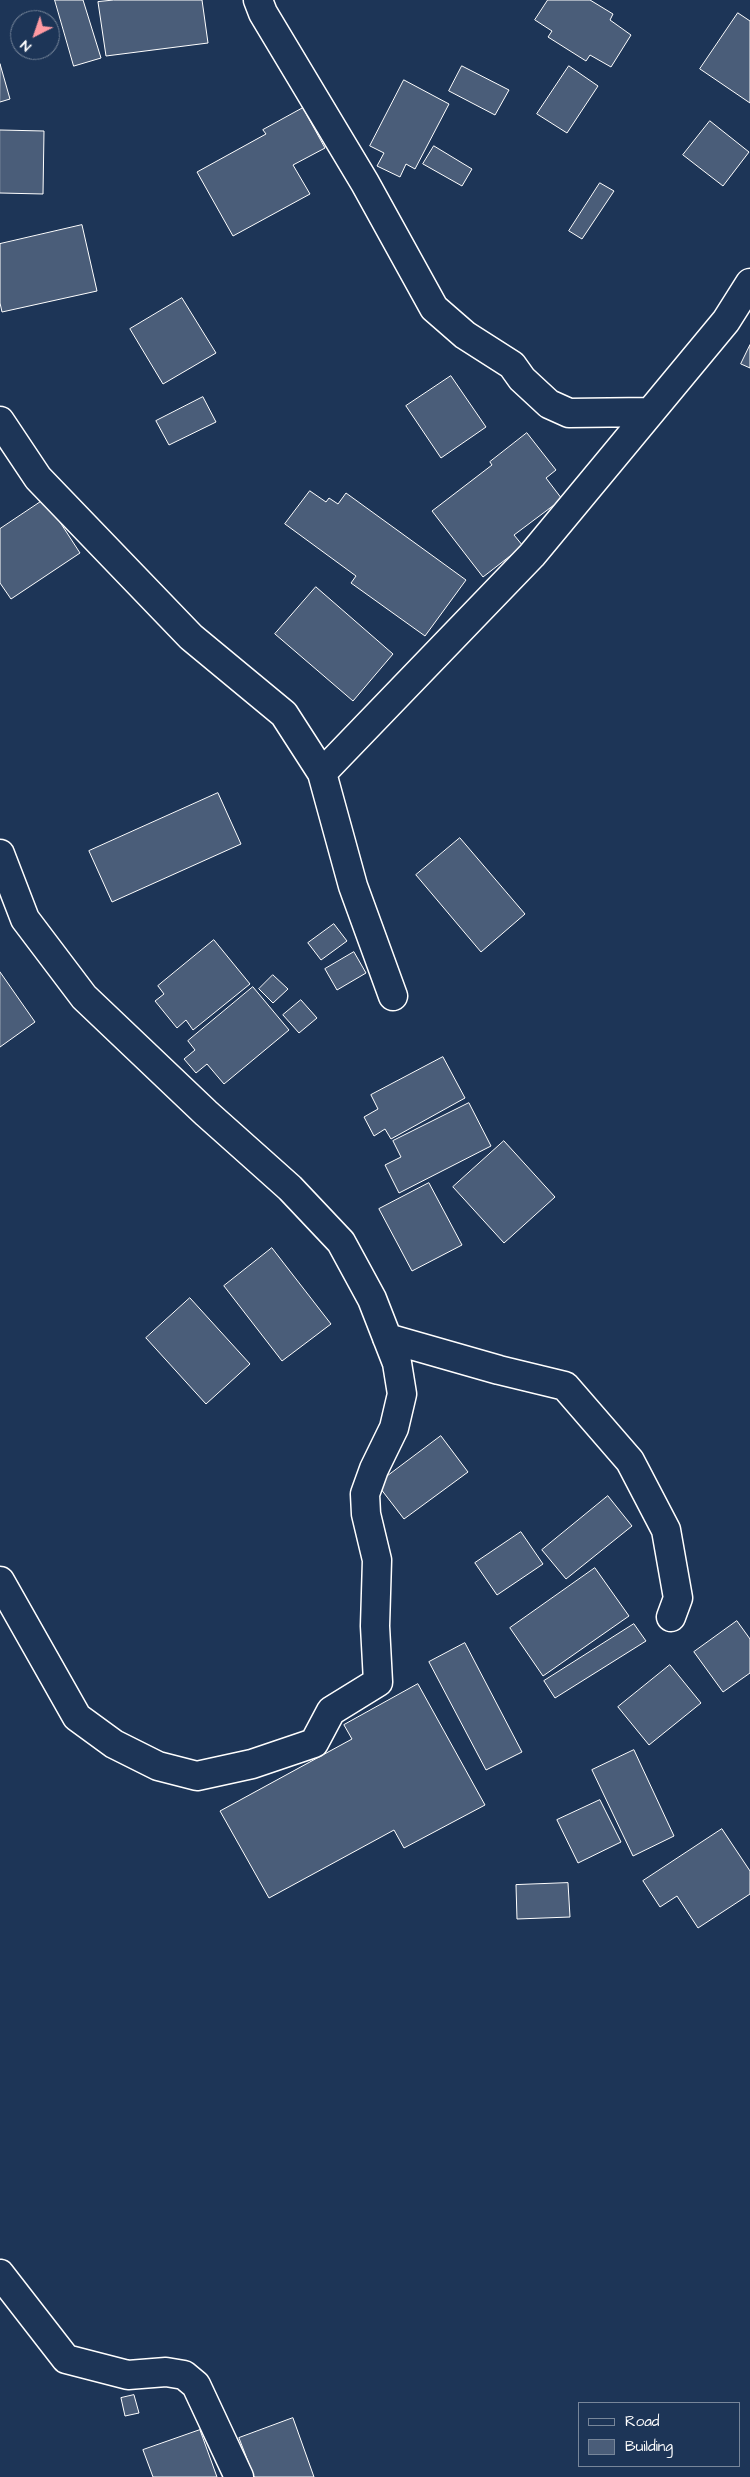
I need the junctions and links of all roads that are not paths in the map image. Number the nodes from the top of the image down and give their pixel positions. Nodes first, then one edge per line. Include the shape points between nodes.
1 (258, 0) edge
2 (750, 283) edge
3 (649, 412) junction
4 (0, 421) edge
5 (322, 773) junction
6 (0, 854) edge
7 (393, 996) dead end
8 (387, 1338) junction
9 (0, 1580) edge
10 (671, 1617) dead end
11 (0, 2274) edge
12 (239, 2477) edge

1 - 3 street via 434,308 465,336 512,365 549,404 569,413
2 - 3 street via 726,321
3 - 5 street via 532,555
4 - 5 street via 38,478 191,638 284,714
5 - 7 street via 353,886
6 - 8 street via 26,919 78,990 206,1113 290,1188 341,1242 372,1299
8 - 9 street via 397,1363 402,1394 394,1428 365,1494 376,1560 378,1682 331,1711 314,1743 252,1764 197,1776 158,1766 114,1744 77,1717
8 - 10 street via 565,1386 630,1461 666,1530 678,1598
11 - 12 street via 66,2359 128,2375 166,2372 184,2375 196,2386

